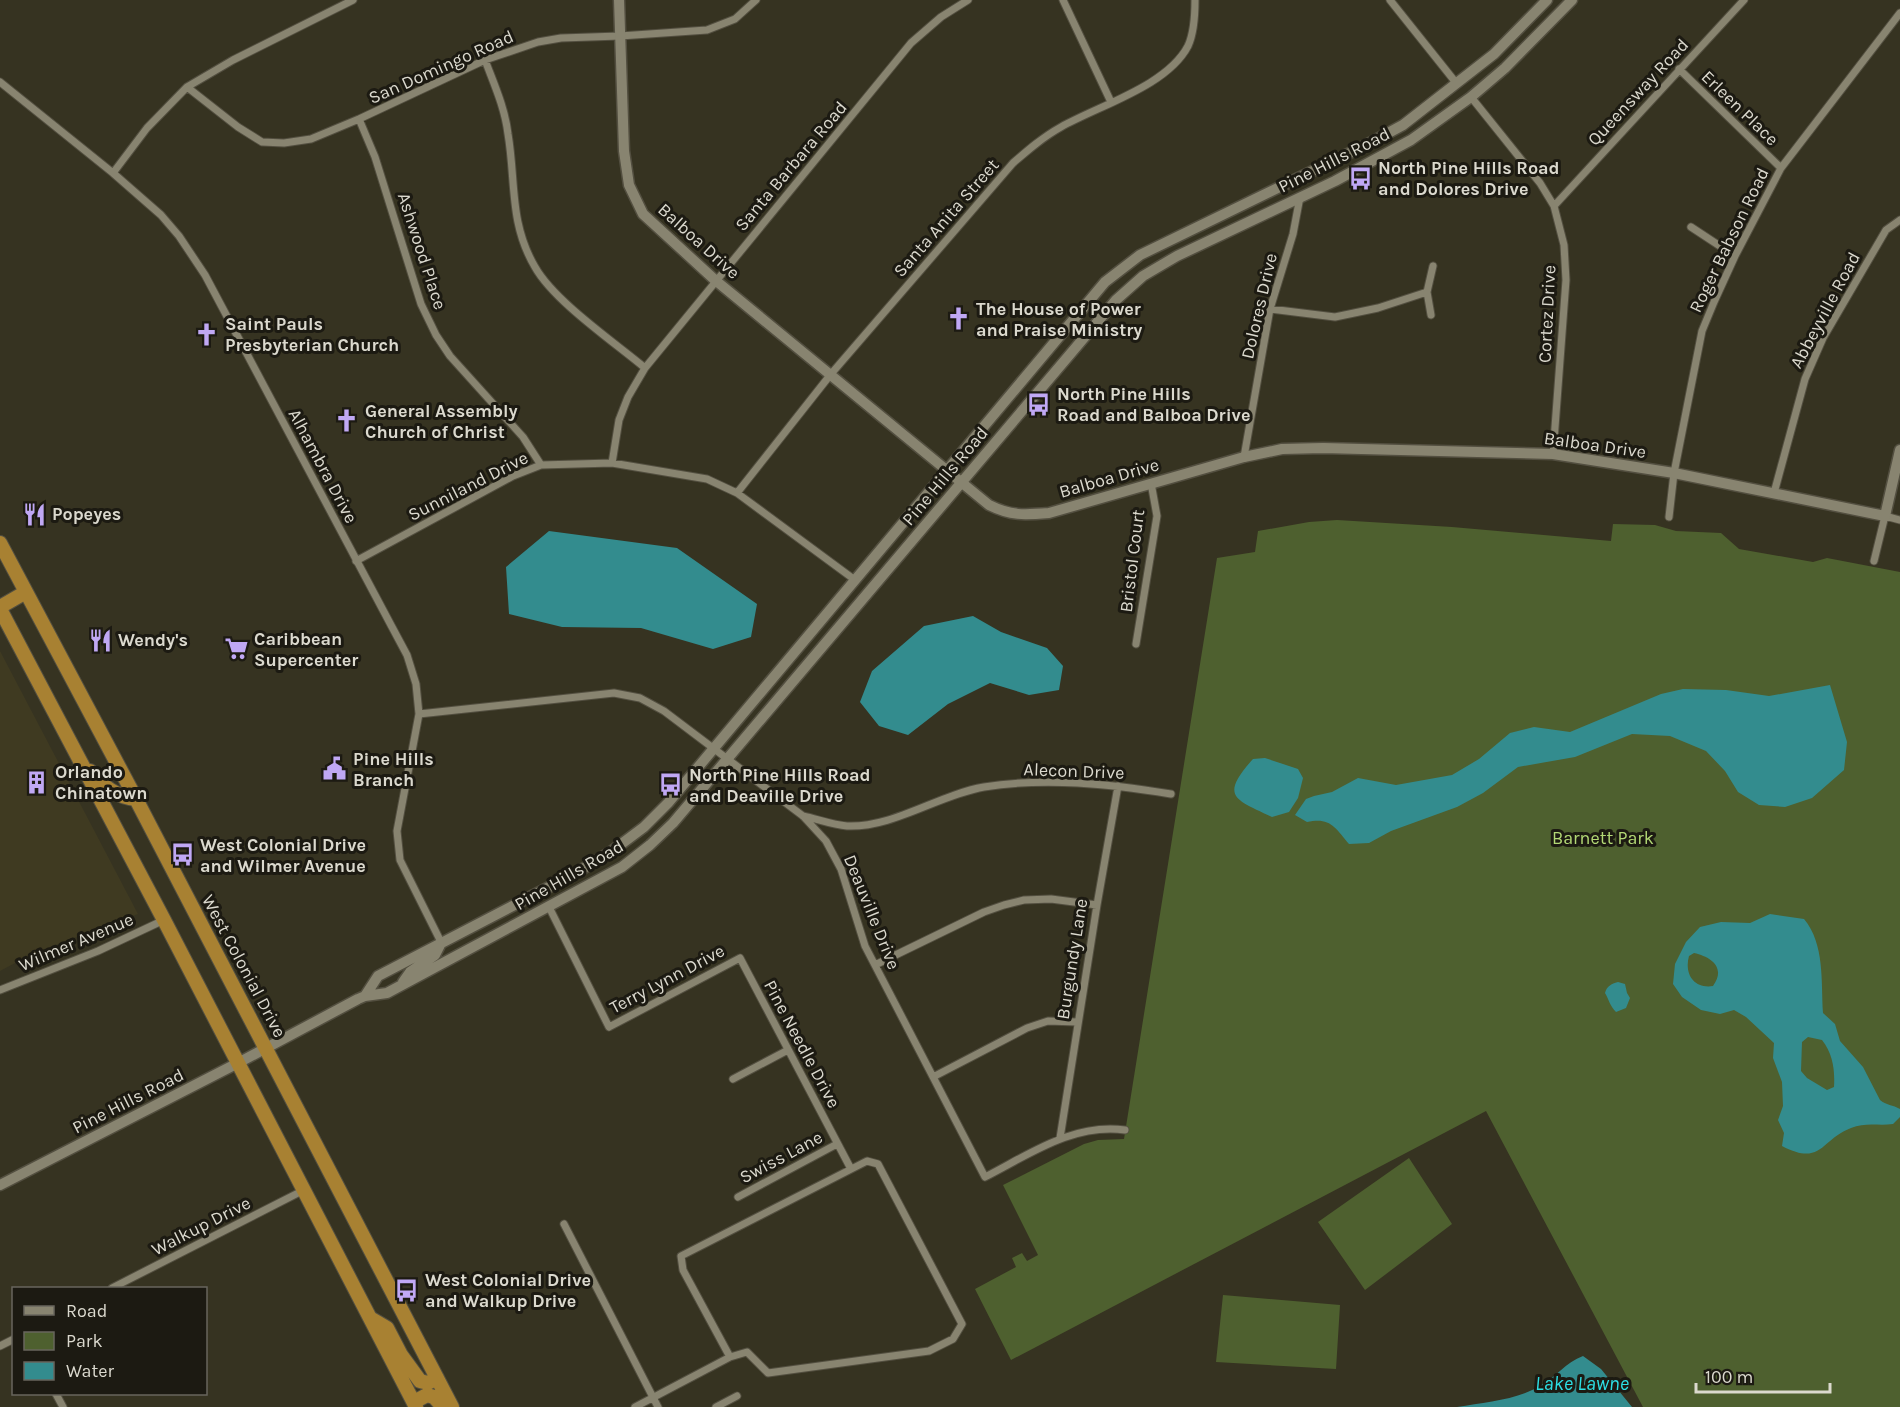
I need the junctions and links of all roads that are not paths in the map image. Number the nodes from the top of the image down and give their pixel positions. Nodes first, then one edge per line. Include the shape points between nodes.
1 (353, 0) edge
2 (619, 0) edge
3 (756, 0) edge
4 (968, 0) edge
5 (1063, 0) edge
6 (1195, 0) edge
7 (1390, 0) edge
8 (1547, 0) edge
9 (1572, 0) edge
10 (1744, 0) edge
11 (1900, 14) edge
12 (620, 36) junction
13 (485, 60) junction
14 (1679, 69) junction
15 (0, 82) edge
16 (1457, 84) junction
17 (187, 87) junction
18 (1471, 97) junction
19 (1111, 102) junction
20 (359, 119) junction
21 (1781, 168) junction
22 (113, 173) junction
23 (1300, 197) junction
24 (1554, 206) junction
25 (1900, 220) edge
26 (1691, 227) dead end
27 (1735, 256) junction
28 (1433, 266) dead end
29 (715, 280) junction
30 (1427, 292) junction
31 (1270, 309) junction
32 (1431, 315) dead end
33 (645, 368) junction
34 (831, 374) junction
35 (1900, 450) edge
36 (1553, 454) junction
37 (1244, 457) junction
38 (612, 463) junction
39 (541, 465) junction
40 (948, 471) junction
41 (1674, 473) junction
42 (962, 482) junction
43 (1151, 483) junction
44 (737, 494) junction
45 (1774, 494) junction
46 (1885, 516) junction
47 (1669, 517) dead end
48 (1900, 520) edge
49 (0, 543) edge
50 (357, 561) junction
51 (1874, 561) dead end
52 (855, 580) junction
53 (26, 592) junction
54 (0, 608) edge
55 (1136, 644) dead end
56 (419, 714) junction
57 (714, 748) junction
58 (74, 750) junction
59 (729, 758) junction
60 (1119, 786) junction
61 (1171, 794) dead end
62 (136, 799) junction
63 (803, 816) junction
64 (1096, 905) junction
65 (549, 907) junction
66 (164, 920) junction
67 (441, 942) junction
68 (740, 958) joint
69 (875, 965) junction
70 (401, 985) junction
71 (0, 990) edge
72 (365, 996) junction
73 (1077, 1022) junction
74 (266, 1048) junction
75 (788, 1050) junction
76 (238, 1063) junction
77 (933, 1077) junction
78 (733, 1079) dead end
79 (1125, 1130) dead end
80 (1060, 1138) junction
81 (837, 1144) junction
82 (851, 1169) junction
83 (0, 1185) edge
84 (304, 1190) junction
85 (738, 1197) dead end
86 (564, 1224) dead end
87 (114, 1287) edge
88 (370, 1318) junction
89 (730, 1357) junction
90 (437, 1378) junction
91 (737, 1396) dead end
92 (653, 1398) junction
93 (415, 1405) edge
94 (443, 1407) edge
95 (452, 1407) edge
96 (635, 1407) edge
97 (658, 1407) edge
98 (716, 1407) edge

1 - 17 street
2 - 12 main road, Balboa Drive
3 - 12 street, San Domingo Road via 735,19 707,30
4 - 29 street, Santa Barbara Road via 941,16 911,43
5 - 19 street
6 - 19 street, Santa Anita Street via 1189,44 1173,66 1150,83
7 - 16 street
8 - 16 main road, Pine Hills Road via 1494,54
9 - 18 main road, Pine Hills Road
10 - 14 street, Queensway Road
11 - 21 street, Roger Babson Road
12 - 13 street, San Domingo Road via 538,42
12 - 29 main road, Balboa Drive via 629,185 643,213
13 - 20 street, San Domingo Road
13 - 33 street via 508,134 515,213 535,267 558,296
14 - 21 street, Erleen Place
14 - 24 street, Queensway Road
15 - 22 street, Alhambra Drive
16 - 40 main road, Pine Hills Road via 1403,125 1365,146 1161,244 1125,266 1105,282
17 - 20 street, San Domingo Road via 262,142 284,144 311,139
17 - 22 street via 147,128
18 - 23 main road, Pine Hills Road via 1411,140
18 - 24 street, Cortez Drive
19 - 34 street, Santa Anita Street via 1038,141 1013,163
20 - 39 street, Ashwood Place via 375,157 421,304 436,335 523,437
21 - 27 street, Roger Babson Road
22 - 50 street, Alhambra Drive via 161,215 205,275
23 - 31 street, Dolores Drive
23 - 42 main road, Pine Hills Road via 1143,276 1116,300
24 - 36 street, Cortez Drive via 1564,246 1566,280
25 - 45 street, Abbeyville Road via 1886,230 1823,338 1805,379
26 - 27 street
27 - 41 street, Roger Babson Road via 1702,331
28 - 30 street
29 - 33 street, Santa Barbara Road
29 - 34 main road, Balboa Drive
30 - 31 street via 1335,317
30 - 32 street
31 - 37 street, Dolores Drive
33 - 38 street, Santa Barbara Road via 619,420
34 - 40 main road, Balboa Drive
34 - 44 street, Santa Anita Street
35 - 46 main road
36 - 37 main road, Balboa Drive via 1323,448 1282,449
36 - 41 main road, Balboa Drive
37 - 43 main road, Balboa Drive
38 - 39 street, Sunniland Drive
38 - 44 street, Sunniland Drive via 707,479
39 - 50 street, Sunniland Drive via 513,476
40 - 42 main road, Balboa Drive
40 - 52 main road, Pine Hills Road
41 - 45 main road, Balboa Drive
41 - 47 street, Roger Babson Road
42 - 43 main road, Balboa Drive via 989,505 1017,515 1049,513
42 - 59 main road, Pine Hills Road
43 - 55 street, Bristol Court via 1157,516
44 - 52 street, Sunniland Drive
45 - 46 main road, Balboa Drive
46 - 48 street, Balboa Drive
46 - 51 street
49 - 53 highway, West Colonial Drive
50 - 56 street, Alhambra Drive via 407,655 416,684
52 - 57 main road, Pine Hills Road
53 - 54 highway
53 - 62 highway, West Colonial Drive
54 - 58 highway
56 - 57 street, Deauville Drive via 614,693 640,699 664,711
56 - 67 street, Alhambra Drive via 397,831 399,852
57 - 59 street, Deauville Drive
57 - 67 main road, Pine Hills Road via 668,803 612,851
58 - 62 highway via 112,792
58 - 66 highway
59 - 63 street, Deauville Drive
59 - 65 main road, Pine Hills Road via 650,845 622,867
60 - 61 street, Alecon Drive
60 - 63 street, Alecon Drive via 1057,782 982,787 876,823 847,826
60 - 64 street, Burgundy Lane
62 - 74 highway, West Colonial Drive
63 - 69 street, Deauville Drive via 826,841 841,869
64 - 69 street via 1051,899 1004,905
64 - 73 street, Burgundy Lane
65 - 68 street, Terry Lynn Drive via 609,1027
65 - 70 main road, Pine Hills Road
66 - 71 street, Wilmer Avenue
66 - 76 highway
67 - 70 main road via 435,955 410,972
67 - 72 main road, Pine Hills Road via 378,976
68 - 75 street, Pine Needle Drive
69 - 77 street, Deauville Drive
70 - 72 main road, Pine Hills Road via 387,993
72 - 74 main road, Pine Hills Road
73 - 77 street via 1048,1021 1027,1028
73 - 80 street, Burgundy Lane
74 - 76 main road, Pine Hills Road
74 - 90 highway, West Colonial Drive
75 - 78 street
75 - 81 street, Pine Needle Drive
76 - 83 main road, Pine Hills Road
76 - 84 highway
77 - 80 street, Deauville Drive via 985,1177
79 - 80 street via 1086,1130
81 - 82 street, Pine Needle Drive
81 - 85 street, Swiss Lane
82 - 89 street via 681,1256 683,1270
82 - 89 street via 867,1161 878,1164 962,1324 953,1339 929,1351 768,1373 747,1352
84 - 87 street, Walkup Drive
84 - 88 highway
86 - 92 street
88 - 90 highway via 387,1328 420,1381 428,1383
88 - 93 highway
89 - 92 street
90 - 95 highway, West Colonial Drive
91 - 98 street
92 - 96 street
92 - 97 street
93 - 94 highway via 427,1395

